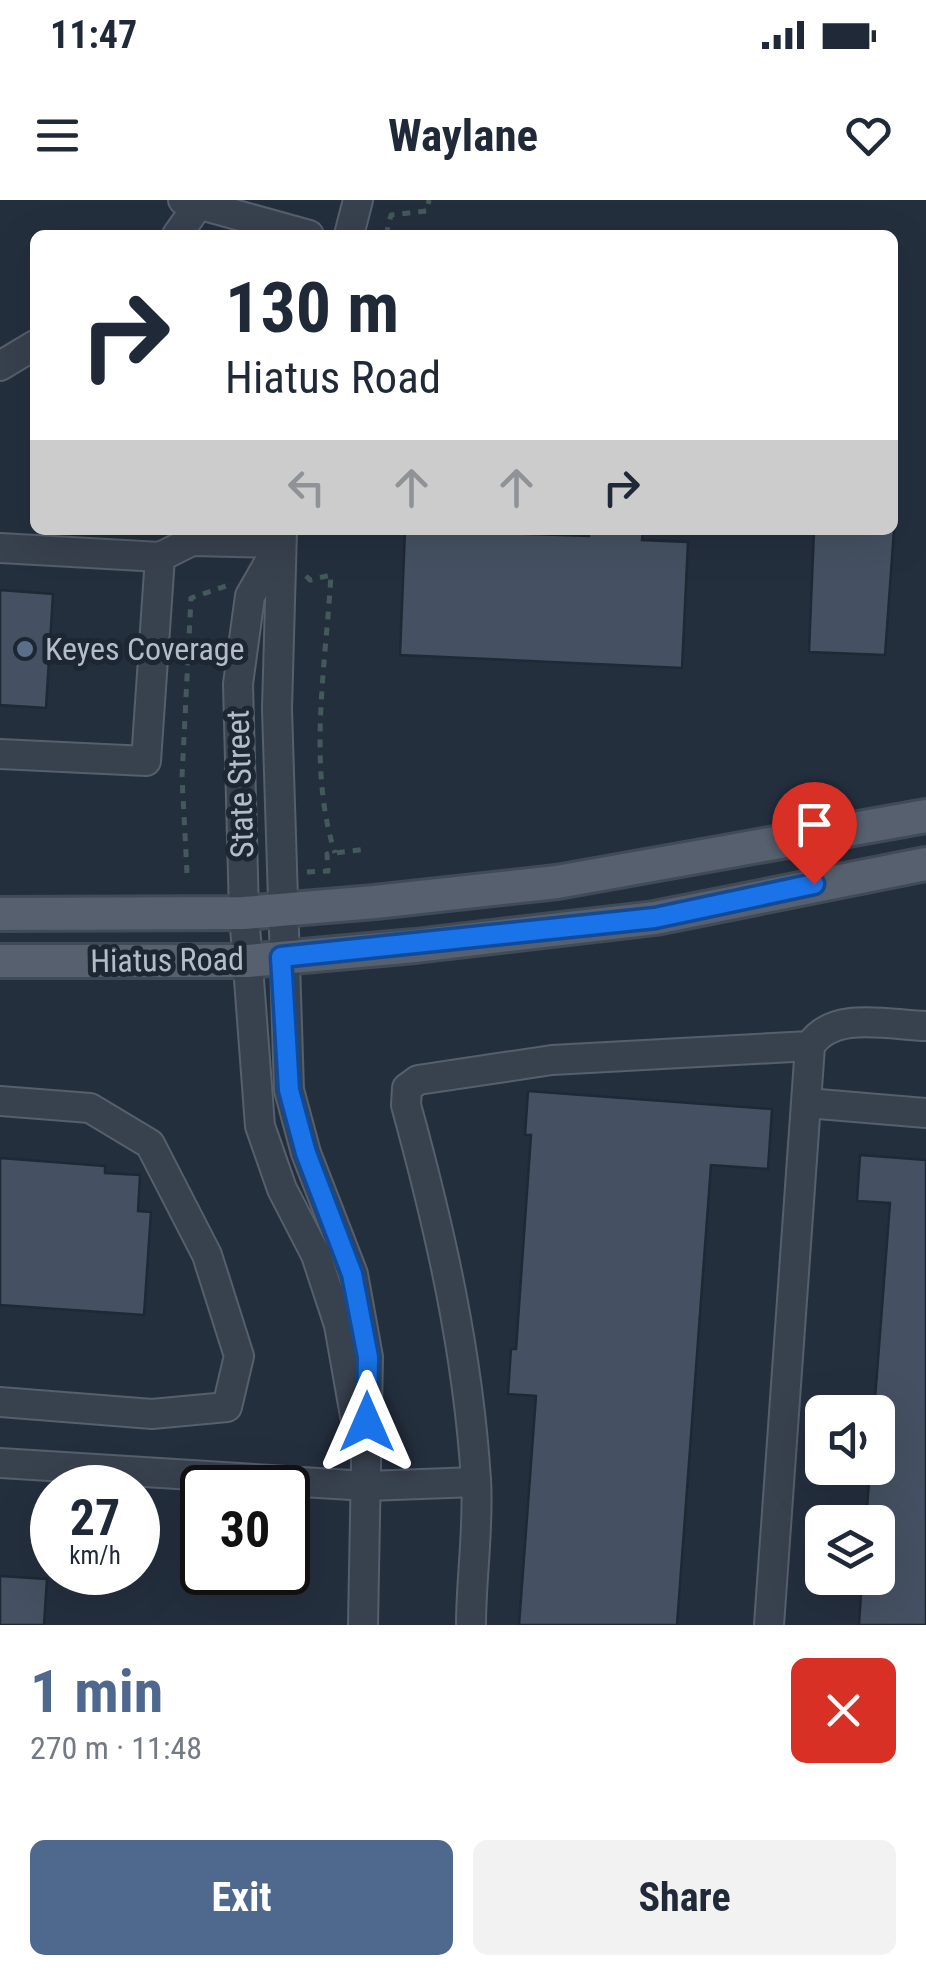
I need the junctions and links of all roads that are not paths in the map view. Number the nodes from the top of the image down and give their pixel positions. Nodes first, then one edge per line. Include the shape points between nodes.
1 (358, 200) edge
2 (191, 202) edge
3 (179, 230) edge
4 (290, 230) edge
5 (350, 230) edge
6 (30, 349) edge
7 (0, 366) edge
8 (281, 537) edge
9 (0, 548) edge
10 (160, 557) junction
11 (0, 754) edge
12 (926, 816) edge
13 (926, 864) edge
14 (281, 909) junction
15 (244, 913) junction
16 (0, 914) edge
17 (281, 957) junction
18 (0, 961) edge
19 (246, 961) junction
20 (926, 1026) edge
21 (810, 1046) junction
22 (0, 1101) edge
23 (807, 1103) junction
24 (926, 1113) edge
25 (0, 1402) edge
26 (0, 1463) edge
27 (476, 1482) junction
28 (367, 1486) junction
29 (363, 1625) edge
30 (471, 1625) edge
31 (769, 1625) edge

1 - 5 street
2 - 3 street
2 - 4 street
6 - 7 street
8 - 10 street via 192,541
8 - 14 street, State Street
8 - 15 street, State Street via 250,596 238,684
9 - 10 street
10 - 11 street via 146,761
12 - 14 main road, Hiatus Road via 556,882
13 - 17 main road, Hiatus Road via 655,918
14 - 15 main road, Hiatus Road
14 - 17 street, State Street
15 - 16 main road, Hiatus Road
15 - 19 street, State Street
17 - 19 main road, Hiatus Road
17 - 28 street, State Street via 289,1090 352,1274 368,1357
18 - 19 main road, Hiatus Road
19 - 28 street via 260,1126 282,1190 316,1255 338,1325
20 - 21 street via 844,1023 817,1035
21 - 23 street
21 - 27 street via 552,1060 418,1080 407,1088 459,1324
22 - 25 street via 90,1108 150,1144 207,1255 238,1356 228,1407 152,1414
23 - 24 street
23 - 31 street
26 - 28 street
27 - 28 street
27 - 30 street
28 - 29 street

